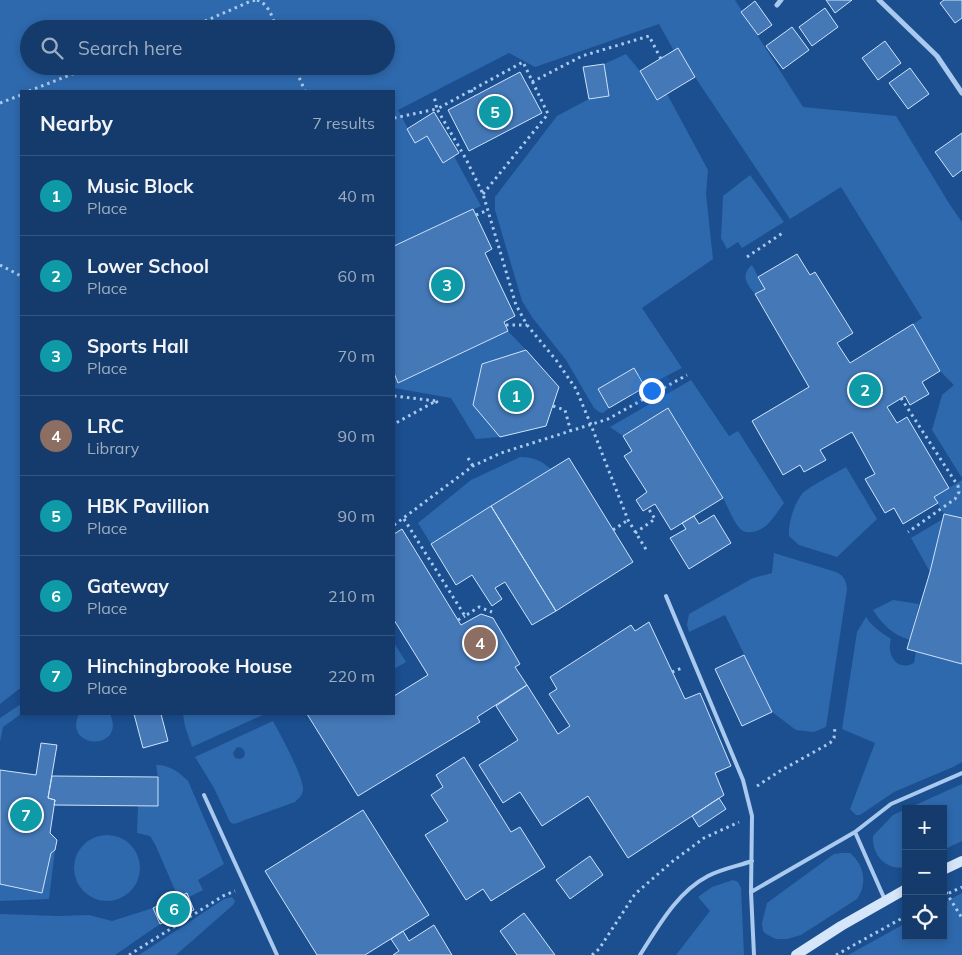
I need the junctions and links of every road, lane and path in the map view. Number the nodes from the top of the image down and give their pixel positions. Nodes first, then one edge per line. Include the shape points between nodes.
1 (257, 0) edge
2 (879, 0) edge
3 (208, 20) edge
4 (273, 20) edge
5 (661, 58) dead end
6 (70, 75) edge
7 (298, 75) edge
8 (532, 82) junction
9 (32, 90) edge
10 (305, 90) edge
11 (472, 90) junction
12 (962, 93) edge
13 (20, 94) edge
14 (434, 96) dead end
15 (475, 96) dead end
16 (0, 103) edge
17 (437, 109) junction
18 (395, 118) edge
19 (483, 194) junction
20 (488, 210) junction
21 (476, 215) dead end
22 (784, 232) dead end
23 (747, 257) dead end
24 (0, 265) edge
25 (20, 275) edge
26 (506, 325) dead end
27 (527, 325) junction
28 (687, 375) dead end
29 (395, 396) edge
30 (901, 398) dead end
31 (436, 401) junction
32 (439, 405) dead end
33 (553, 406) dead end
34 (395, 423) edge
35 (591, 425) junction
36 (571, 432) junction
37 (468, 458) dead end
38 (473, 466) junction
39 (648, 508) dead end
40 (404, 519) junction
41 (628, 520) junction
42 (395, 525) edge
43 (613, 530) dead end
44 (908, 532) dead end
45 (635, 533) junction
46 (647, 551) dead end
47 (666, 596) dead end
48 (492, 612) dead end
49 (464, 616) junction
50 (458, 620) dead end
51 (835, 727) dead end
52 (962, 773) edge
53 (746, 793) junction
54 (204, 795) dead end
55 (752, 816) junction
56 (855, 832) junction
57 (752, 861) junction
58 (962, 861) edge
59 (947, 868) edge
60 (247, 887) junction
61 (962, 887) edge
62 (751, 892) junction
63 (902, 892) edge
64 (947, 894) edge
65 (947, 898) edge
66 (885, 900) junction
67 (902, 918) edge
68 (962, 918) edge
69 (129, 955) edge
70 (277, 955) edge
71 (592, 955) edge
72 (640, 955) edge
73 (754, 955) edge
74 (796, 955) edge
75 (836, 955) edge

1 - 3 path
1 - 4 path via 268,8
2 - 12 street via 937,56
5 - 8 path via 649,36 582,56
6 - 9 path
7 - 10 path
8 - 11 path via 523,62
8 - 19 path via 548,114
11 - 15 path
11 - 17 path
13 - 16 path
14 - 17 path
17 - 18 path
17 - 19 path
19 - 20 path
20 - 21 path
20 - 27 path via 516,305
22 - 23 path
24 - 25 path
26 - 27 path
27 - 35 path via 576,389
28 - 35 path via 608,419
29 - 31 path
30 - 44 path via 959,492
31 - 32 path
31 - 34 path
33 - 36 path via 565,410
35 - 36 path
35 - 41 path
36 - 38 path via 501,453
37 - 38 path
38 - 40 path
39 - 45 path via 655,519
40 - 42 path
40 - 49 path
41 - 43 path
41 - 45 path
45 - 46 path
47 - 53 lane
48 - 49 path via 479,607
49 - 50 path
51 - 53 path via 830,743
52 - 56 lane via 891,804
53 - 55 lane
54 - 60 lane
55 - 57 lane
55 - 71 path via 704,838 673,861 636,894
56 - 62 lane
56 - 66 lane
57 - 62 lane
57 - 72 lane via 709,876 690,887
58 - 59 street
60 - 69 path via 223,896
60 - 70 lane
61 - 64 path
62 - 73 lane
63 - 66 street
65 - 68 path
66 - 74 street
67 - 75 path

